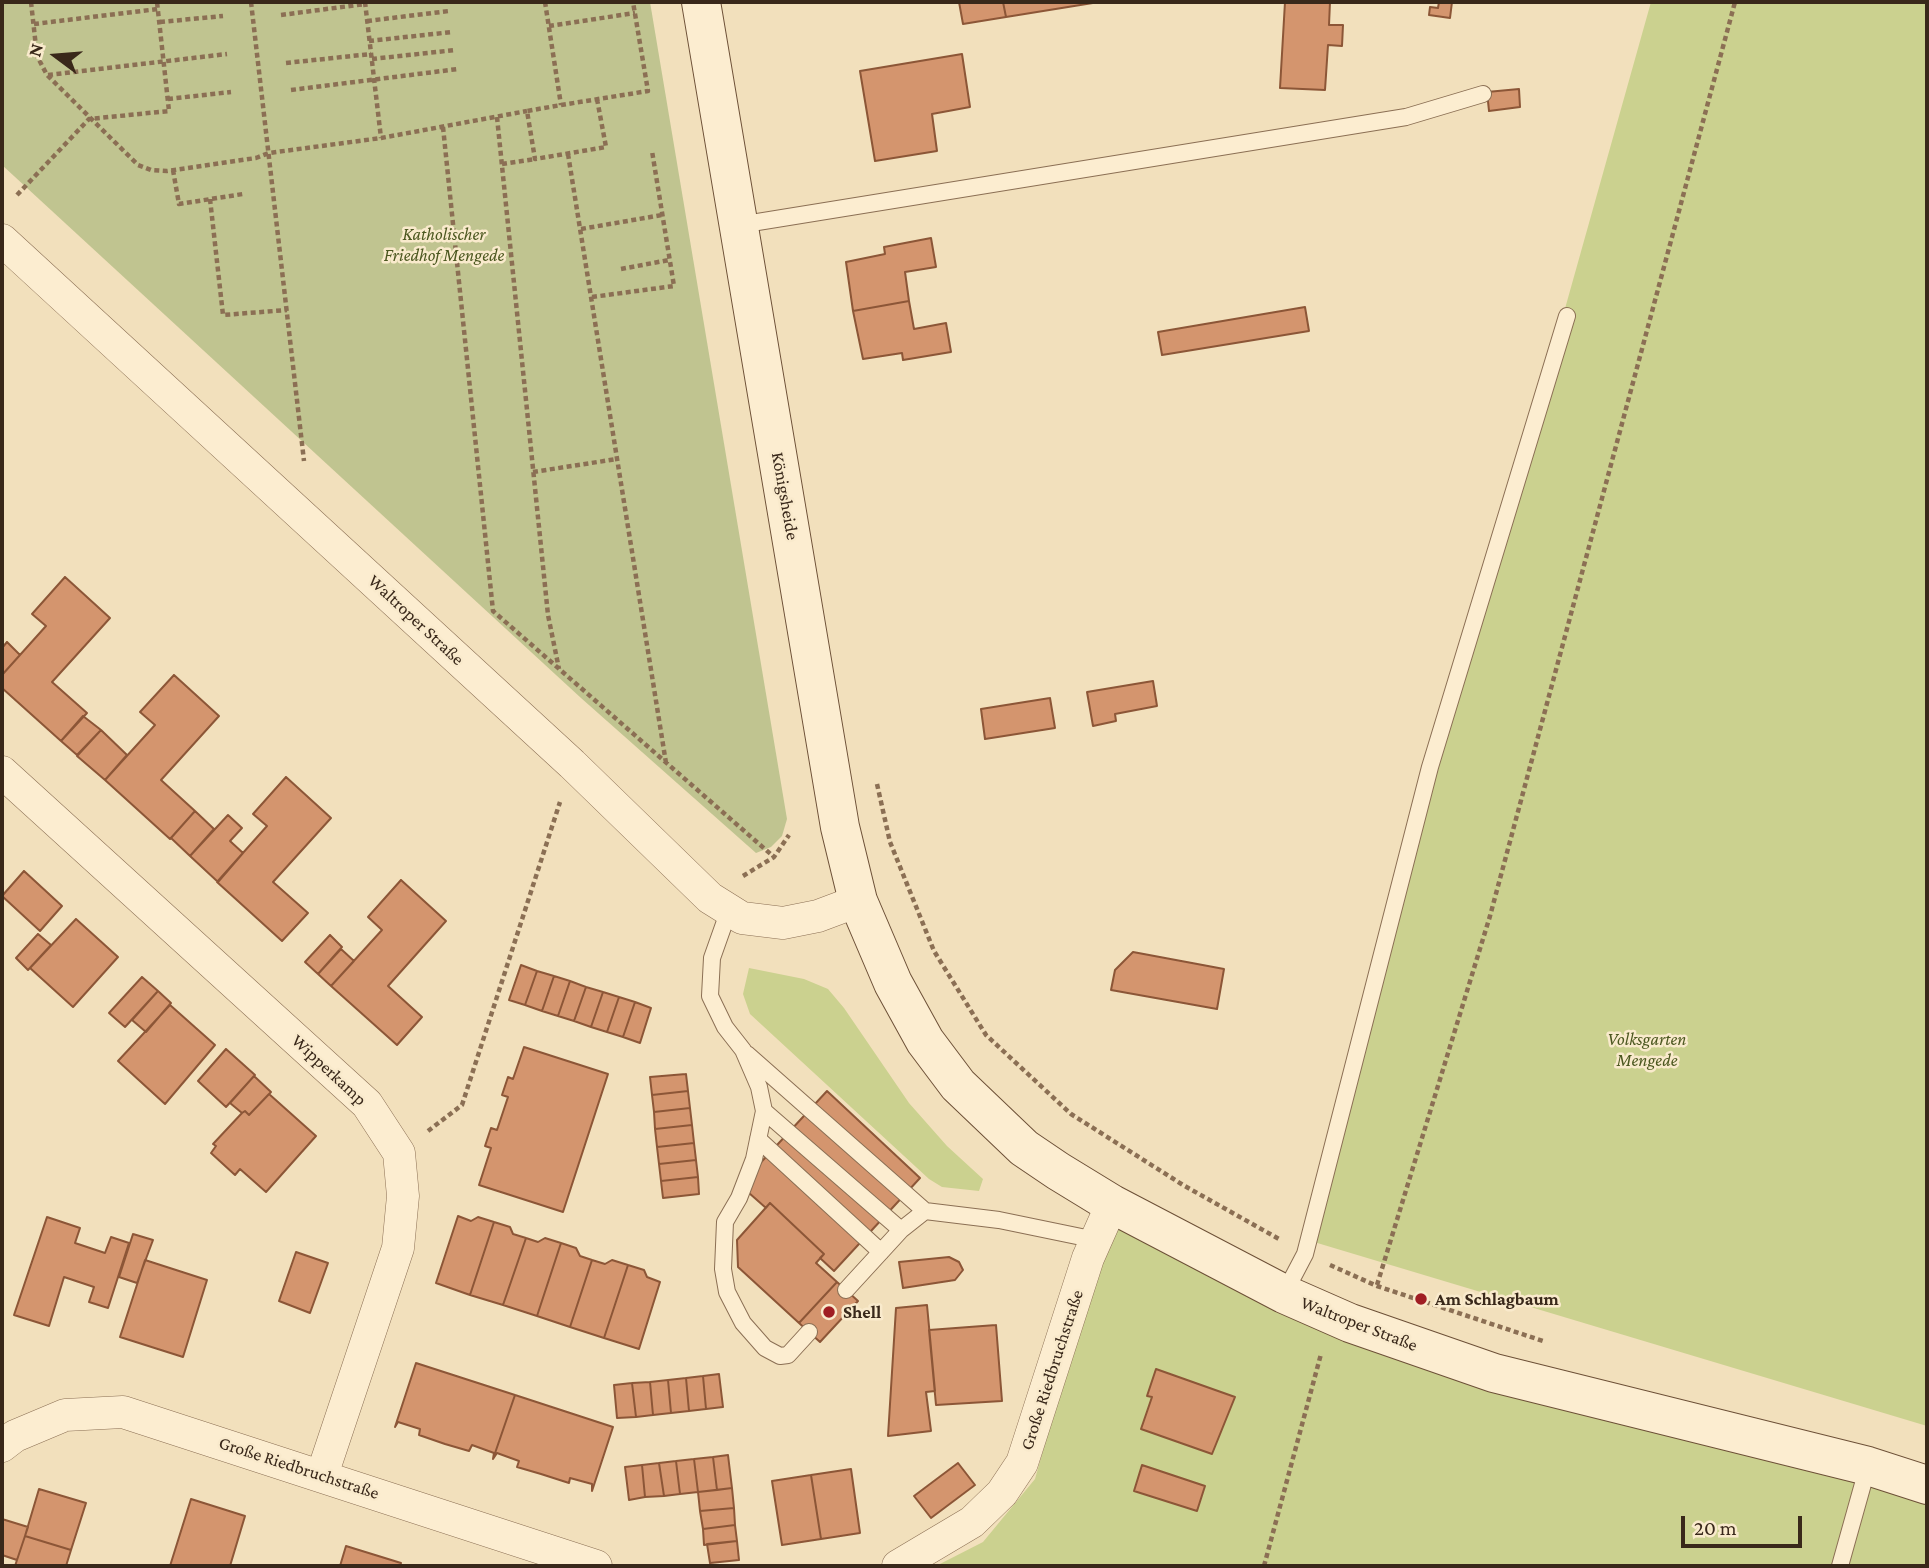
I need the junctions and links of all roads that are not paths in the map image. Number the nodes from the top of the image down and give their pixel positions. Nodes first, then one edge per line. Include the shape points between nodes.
1 (701, 2) edge
2 (1483, 94) dead end
3 (739, 225) junction
4 (2, 240) edge
5 (1567, 316) dead end
6 (2, 772) edge
7 (858, 901) junction
8 (720, 904) junction
9 (893, 983) joint
10 (743, 1051) junction
11 (764, 1111) junction
12 (758, 1139) junction
13 (1112, 1204) junction
14 (925, 1211) junction
15 (901, 1230) junction
16 (1097, 1240) junction
17 (881, 1252) junction
18 (846, 1290) dead end
19 (1284, 1294) junction
20 (809, 1332) dead end
21 (2, 1446) edge
22 (1868, 1466) junction
23 (322, 1475) junction
24 (1927, 1485) edge
25 (596, 1566) edge
26 (898, 1566) edge
27 (1840, 1566) edge

1 - 3 main road, Königsheide
2 - 3 lane via 1406,117
3 - 7 main road, Königsheide via 838,814
4 - 8 street, Waltroper Straße
5 - 19 lane via 1430,767 1306,1254
6 - 23 street, Wipperkamp via 367,1104 399,1153 403,1196 398,1248
7 - 8 street, Waltroper Straße via 783,923 742,918
7 - 9 main road, Königsheide
8 - 10 lane via 710,996
9 - 13 main road, Waltroper Straße via 925,1041 958,1085 1024,1148
10 - 11 lane via 760,1087
10 - 14 lane
11 - 12 lane
11 - 15 lane
12 - 17 lane
12 - 20 lane via 739,1198 725,1222 727,1292 743,1323 765,1348 780,1356 788,1354
13 - 16 street, Große Riedbruchstraße
13 - 19 main road, Waltroper Straße
14 - 15 lane
14 - 16 lane
15 - 17 lane
16 - 26 street, Große Riedbruchstraße via 1022,1463 1002,1493 972,1522
17 - 18 lane
19 - 22 main road, Waltroper Straße via 1350,1323 1494,1373
21 - 23 street, Große Riedbruchstraße via 65,1415 123,1412
22 - 24 main road, Waltroper Straße
22 - 27 lane
23 - 25 street, Große Riedbruchstraße

